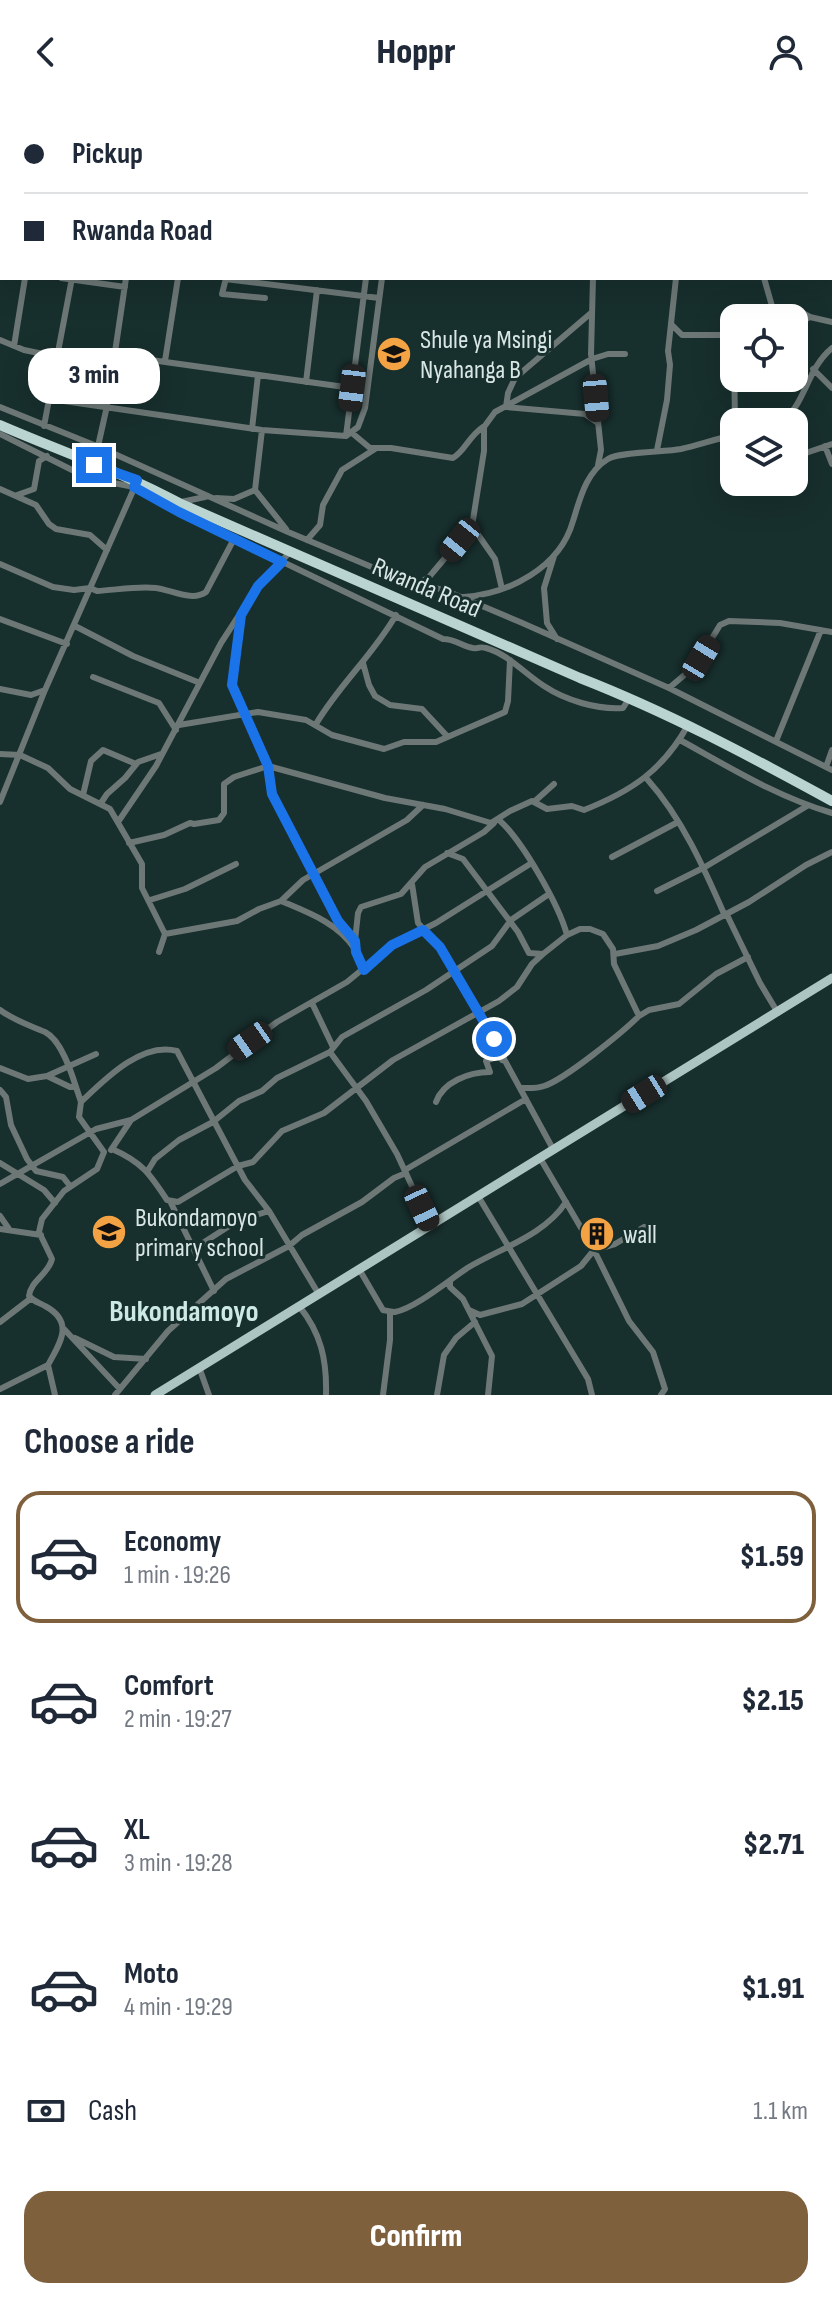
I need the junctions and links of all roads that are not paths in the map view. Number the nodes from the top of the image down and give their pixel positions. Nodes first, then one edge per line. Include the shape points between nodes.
1 (25, 280) edge
2 (72, 280) edge
3 (79, 280) edge
4 (126, 280) edge
5 (178, 280) edge
6 (226, 280) edge
7 (234, 280) edge
8 (366, 280) edge
9 (382, 280) edge
10 (593, 280) edge
11 (676, 280) edge
12 (765, 280) edge
13 (125, 287) junction
14 (317, 290) junction
15 (364, 296) junction
16 (265, 298) dead end
17 (379, 298) junction
18 (591, 313) junction
19 (810, 317) joint
20 (832, 322) edge
21 (671, 324) junction
22 (720, 335) edge
23 (0, 340) edge
24 (14, 346) junction
25 (832, 348) edge
26 (625, 354) dead end
27 (115, 355) junction
28 (58, 357) junction
29 (592, 359) junction
30 (165, 361) junction
31 (813, 369) junction
32 (258, 375) junction
33 (306, 382) junction
34 (352, 388) junction
35 (832, 388) edge
36 (50, 399) junction
37 (107, 406) junction
38 (0, 407) edge
39 (506, 407) junction
40 (794, 408) edge
41 (598, 423) junction
42 (0, 425) edge
43 (44, 426) junction
44 (484, 427) junction
45 (252, 429) junction
46 (262, 430) junction
47 (0, 434) edge
48 (349, 435) junction
49 (720, 439) edge
50 (828, 445) edge
51 (99, 447) junction
52 (375, 449) junction
53 (657, 450) junction
54 (808, 452) edge
55 (47, 456) junction
56 (832, 464) edge
57 (94, 465) junction
58 (596, 470) junction
59 (136, 484) junction
60 (0, 489) edge
61 (255, 490) junction
62 (14, 496) junction
63 (206, 496) junction
64 (179, 503) junction
65 (275, 526) junction
66 (472, 526) junction
67 (288, 532) junction
68 (235, 537) junction
69 (307, 540) junction
70 (268, 541) junction
71 (107, 550) junction
72 (291, 551) junction
73 (554, 556) junction
74 (282, 562) junction
75 (0, 564) edge
76 (419, 583) junction
77 (90, 588) junction
78 (502, 589) junction
79 (463, 598) junction
80 (241, 615) junction
81 (396, 615) junction
82 (1, 619) edge
83 (75, 626) junction
84 (0, 630) edge
85 (821, 630) junction
86 (832, 632) edge
87 (558, 641) junction
88 (67, 644) junction
89 (510, 660) junction
90 (363, 663) junction
91 (93, 677) dead end
92 (200, 683) junction
93 (669, 688) junction
94 (0, 689) edge
95 (45, 690) junction
96 (630, 697) junction
97 (245, 713) junction
98 (316, 724) junction
99 (688, 725) junction
100 (178, 728) junction
101 (447, 736) junction
102 (680, 740) junction
103 (776, 741) junction
104 (832, 750) edge
105 (0, 754) edge
106 (162, 754) junction
107 (20, 755) junction
108 (136, 764) junction
109 (268, 766) junction
110 (829, 769) edge
111 (647, 779) junction
112 (8, 782) junction
113 (0, 784) edge
114 (554, 784) dead end
115 (83, 795) junction
116 (535, 801) junction
117 (832, 801) edge
118 (0, 802) edge
119 (101, 803) junction
120 (423, 805) junction
121 (807, 806) junction
122 (832, 813) edge
123 (497, 821) junction
124 (118, 822) junction
125 (678, 822) junction
126 (129, 843) junction
127 (832, 852) edge
128 (447, 853) junction
129 (612, 857) dead end
130 (236, 864) dead end
131 (530, 864) junction
132 (705, 867) junction
133 (313, 874) junction
134 (412, 884) junction
135 (486, 891) junction
136 (657, 891) dead end
137 (549, 894) junction
138 (150, 900) junction
139 (281, 901) junction
140 (726, 915) junction
141 (508, 922) junction
142 (423, 930) junction
143 (165, 934) junction
144 (567, 935) junction
145 (355, 941) junction
146 (159, 952) dead end
147 (356, 952) junction
148 (543, 954) junction
149 (615, 954) junction
150 (748, 957) junction
151 (364, 970) junction
152 (454, 970) junction
153 (832, 978) edge
154 (312, 1003) junction
155 (0, 1010) edge
156 (479, 1013) junction
157 (778, 1013) junction
158 (639, 1016) junction
159 (332, 1049) junction
160 (96, 1054) dead end
161 (70, 1065) junction
162 (508, 1065) junction
163 (0, 1068) edge
164 (47, 1076) junction
165 (191, 1081) junction
166 (76, 1087) junction
167 (356, 1088) junction
168 (520, 1088) junction
169 (0, 1090) edge
170 (526, 1099) junction
171 (81, 1102) junction
172 (436, 1102) dead end
173 (131, 1120) junction
174 (213, 1122) junction
175 (90, 1134) junction
176 (553, 1149) junction
177 (108, 1151) junction
178 (540, 1158) junction
179 (0, 1163) edge
180 (32, 1165) junction
181 (238, 1166) junction
182 (406, 1171) junction
183 (147, 1172) junction
184 (19, 1173) junction
185 (0, 1184) edge
186 (70, 1186) junction
187 (478, 1196) junction
188 (566, 1202) junction
189 (55, 1203) junction
190 (171, 1203) junction
191 (269, 1211) junction
192 (0, 1216) edge
193 (430, 1225) junction
194 (644, 1227) dead end
195 (0, 1229) edge
196 (9, 1229) junction
197 (41, 1235) junction
198 (289, 1246) junction
199 (506, 1246) junction
200 (195, 1248) junction
201 (594, 1250) junction
202 (359, 1269) junction
203 (448, 1284) junction
204 (214, 1291) junction
205 (318, 1293) junction
206 (538, 1294) junction
207 (30, 1299) junction
208 (299, 1305) junction
209 (469, 1310) junction
210 (390, 1312) junction
211 (487, 1315) junction
212 (0, 1322) edge
213 (476, 1324) junction
214 (64, 1329) junction
215 (71, 1337) junction
216 (146, 1359) junction
217 (48, 1365) junction
218 (199, 1367) junction
219 (0, 1389) edge
220 (117, 1392) edge
221 (55, 1395) edge
222 (155, 1395) edge
223 (209, 1395) edge
224 (326, 1395) edge
225 (383, 1395) edge
226 (437, 1395) edge
227 (488, 1395) edge
228 (592, 1395) edge
229 (661, 1395) edge

1 - 24 street
2 - 28 street
3 - 13 street
4 - 13 street
5 - 30 street
6 - 16 street via 222,294
7 - 14 street
8 - 15 street
9 - 17 street
10 - 18 street
11 - 21 street
12 - 19 street via 777,312 787,316 799,311
13 - 27 street
14 - 15 street
14 - 33 street
15 - 17 street
15 - 34 street
17 - 48 street via 365,408
18 - 29 street
18 - 39 street via 515,378
19 - 20 street
21 - 22 street via 682,335
21 - 53 street via 667,400
23 - 24 street
24 - 28 street
25 - 31 street
26 - 29 street
27 - 30 street
27 - 37 street
28 - 36 street
29 - 39 street
29 - 41 street
30 - 32 street
31 - 35 street
31 - 40 street
32 - 33 street
32 - 45 street
33 - 34 street
34 - 48 street
36 - 37 street
36 - 43 street
37 - 45 street
37 - 51 street
38 - 43 street
39 - 41 street via 585,414
39 - 44 street
41 - 58 street via 601,450
42 - 57 highway, Rwanda Road
43 - 51 street
44 - 52 street via 470,436 456,457
44 - 66 street
45 - 46 street
46 - 48 street
46 - 61 street
47 - 55 street
48 - 52 street
49 - 53 street
50 - 54 street
50 - 56 street
51 - 57 street
51 - 63 street
52 - 69 street via 342,470 323,505 320,525
53 - 58 street via 612,457
55 - 59 street via 96,481
55 - 62 street via 39,461 34,489
57 - 59 highway, Rwanda Road
58 - 73 street
59 - 64 highway, Rwanda Road
59 - 68 street via 179,512
59 - 71 street
60 - 62 street
61 - 63 street via 234,499
61 - 67 street
62 - 71 street via 36,505 56,529 88,535
63 - 64 street
63 - 65 street
64 - 70 highway, Rwanda Road
65 - 67 street
65 - 70 street
66 - 76 street
66 - 78 street via 495,559
67 - 69 street
68 - 74 street
68 - 77 street via 202,595 155,588
69 - 76 street
70 - 72 highway, Rwanda Road
71 - 77 street
72 - 74 street
72 - 96 highway, Rwanda Road
73 - 78 street
73 - 87 street via 544,588 547,623
74 - 80 street via 258,586
74 - 81 street
75 - 77 street via 61,589
76 - 79 street
77 - 83 street
78 - 79 street
79 - 87 street
80 - 92 street
80 - 97 street via 231,679
81 - 89 street via 443,639 484,647
81 - 90 street
82 - 84 street
82 - 88 street
83 - 88 street
83 - 92 street
85 - 86 street
85 - 93 street via 725,623 695,666
85 - 103 street
87 - 93 street
88 - 95 street
89 - 96 street via 547,689 569,698 616,709
89 - 101 street via 505,712
90 - 98 street
90 - 101 street via 375,696 390,705 422,709
91 - 100 street via 159,703
92 - 100 street
93 - 103 street
94 - 95 street via 31,695
95 - 107 street
96 - 99 highway, Rwanda Road
97 - 98 street
97 - 100 street
97 - 109 street
98 - 101 street via 332,735 381,749
99 - 102 street
99 - 117 highway, Rwanda Road
100 - 106 street
102 - 111 street
102 - 121 street
103 - 110 street
104 - 110 street
105 - 107 street
106 - 108 street
106 - 124 street
107 - 112 street
107 - 115 street via 48,768
108 - 115 street via 103,750 91,761
108 - 119 street
109 - 120 street
109 - 126 street via 224,784 219,820 190,823
109 - 133 street via 272,794
111 - 116 street via 584,810 544,808
111 - 125 street
112 - 113 street
112 - 118 street
114 - 116 street
115 - 119 street
116 - 123 street
119 - 124 street
120 - 123 street
120 - 133 street via 407,820
121 - 122 street
121 - 132 street
123 - 128 street
123 - 131 street via 510,831
124 - 126 street
125 - 129 street
125 - 132 street
126 - 138 street via 142,864 142,888
127 - 140 street
128 - 134 street via 425,867
128 - 135 street via 463,859
130 - 138 street
131 - 135 street
131 - 137 street
132 - 136 street
132 - 140 street
133 - 139 street
133 - 145 street
134 - 142 street via 416,918
134 - 145 street via 397,896 359,909
135 - 141 street
135 - 142 street
137 - 141 street
137 - 144 street
138 - 143 street
139 - 143 street via 237,921
139 - 147 street via 329,924
140 - 149 street via 658,946
140 - 150 street
141 - 148 street via 529,953
141 - 152 street via 492,946
142 - 151 street via 392,945
142 - 152 street
143 - 146 street
144 - 148 street
144 - 149 street via 590,929 605,935
145 - 147 street
147 - 151 street
148 - 156 street via 516,989
149 - 158 street via 614,964
150 - 157 street
150 - 158 street via 679,1004
151 - 154 street
152 - 156 street
152 - 159 street via 342,1037
153 - 157 main road
154 - 159 street
154 - 165 street
155 - 161 street via 51,1036
156 - 162 street
156 - 167 street via 393,1060
157 - 176 main road
158 - 168 street via 559,1079 540,1088
159 - 167 street
159 - 174 street via 277,1078
160 - 161 street
161 - 164 street
161 - 166 street
162 - 168 street
162 - 172 street via 499,1056 486,1061 490,1072 447,1085
163 - 164 street via 28,1079
164 - 166 street
165 - 171 street via 177,1051 153,1051
165 - 173 street
165 - 174 street
166 - 171 street
167 - 181 street via 315,1118 282,1131 253,1162
167 - 182 street
168 - 170 street
169 - 180 street via 18,1143
170 - 176 street
170 - 182 street
171 - 175 street via 79,1117
173 - 175 street
173 - 177 street
174 - 181 street
174 - 183 street via 169,1147
175 - 177 street
175 - 180 street
176 - 178 main road
177 - 183 street via 133,1159
177 - 186 street via 97,1169
178 - 187 main road
178 - 188 street
179 - 184 street
180 - 184 street
180 - 186 street via 36,1171 63,1177
181 - 190 street
181 - 191 street
182 - 193 street
182 - 198 street
183 - 190 street
184 - 185 street
184 - 189 street
186 - 189 street
187 - 193 main road
187 - 199 street
188 - 199 street via 537,1231
188 - 201 street
189 - 197 street via 39,1223
190 - 200 street
191 - 198 street
191 - 200 street via 237,1221
192 - 196 street
193 - 202 main road
194 - 201 street
195 - 196 street
196 - 197 street
197 - 207 street via 52,1259 30,1289
198 - 204 street
198 - 205 street
199 - 203 street
199 - 206 street
200 - 204 street
201 - 206 street via 581,1266
201 - 229 street via 629,1321 655,1358 665,1389
202 - 205 main road
202 - 210 street via 381,1309
203 - 209 street
203 - 210 street
204 - 216 street via 168,1331
205 - 208 main road
206 - 211 street
206 - 228 street via 588,1379
207 - 212 street
207 - 214 street via 52,1311
208 - 218 main road
208 - 224 street via 319,1337
209 - 211 street
209 - 213 street
210 - 225 street
211 - 213 street
213 - 226 street via 444,1355
213 - 227 street via 493,1358
214 - 215 street
214 - 217 street
215 - 216 street via 114,1357
215 - 220 street
216 - 220 street
217 - 219 street
217 - 221 street
218 - 222 main road
218 - 223 street

